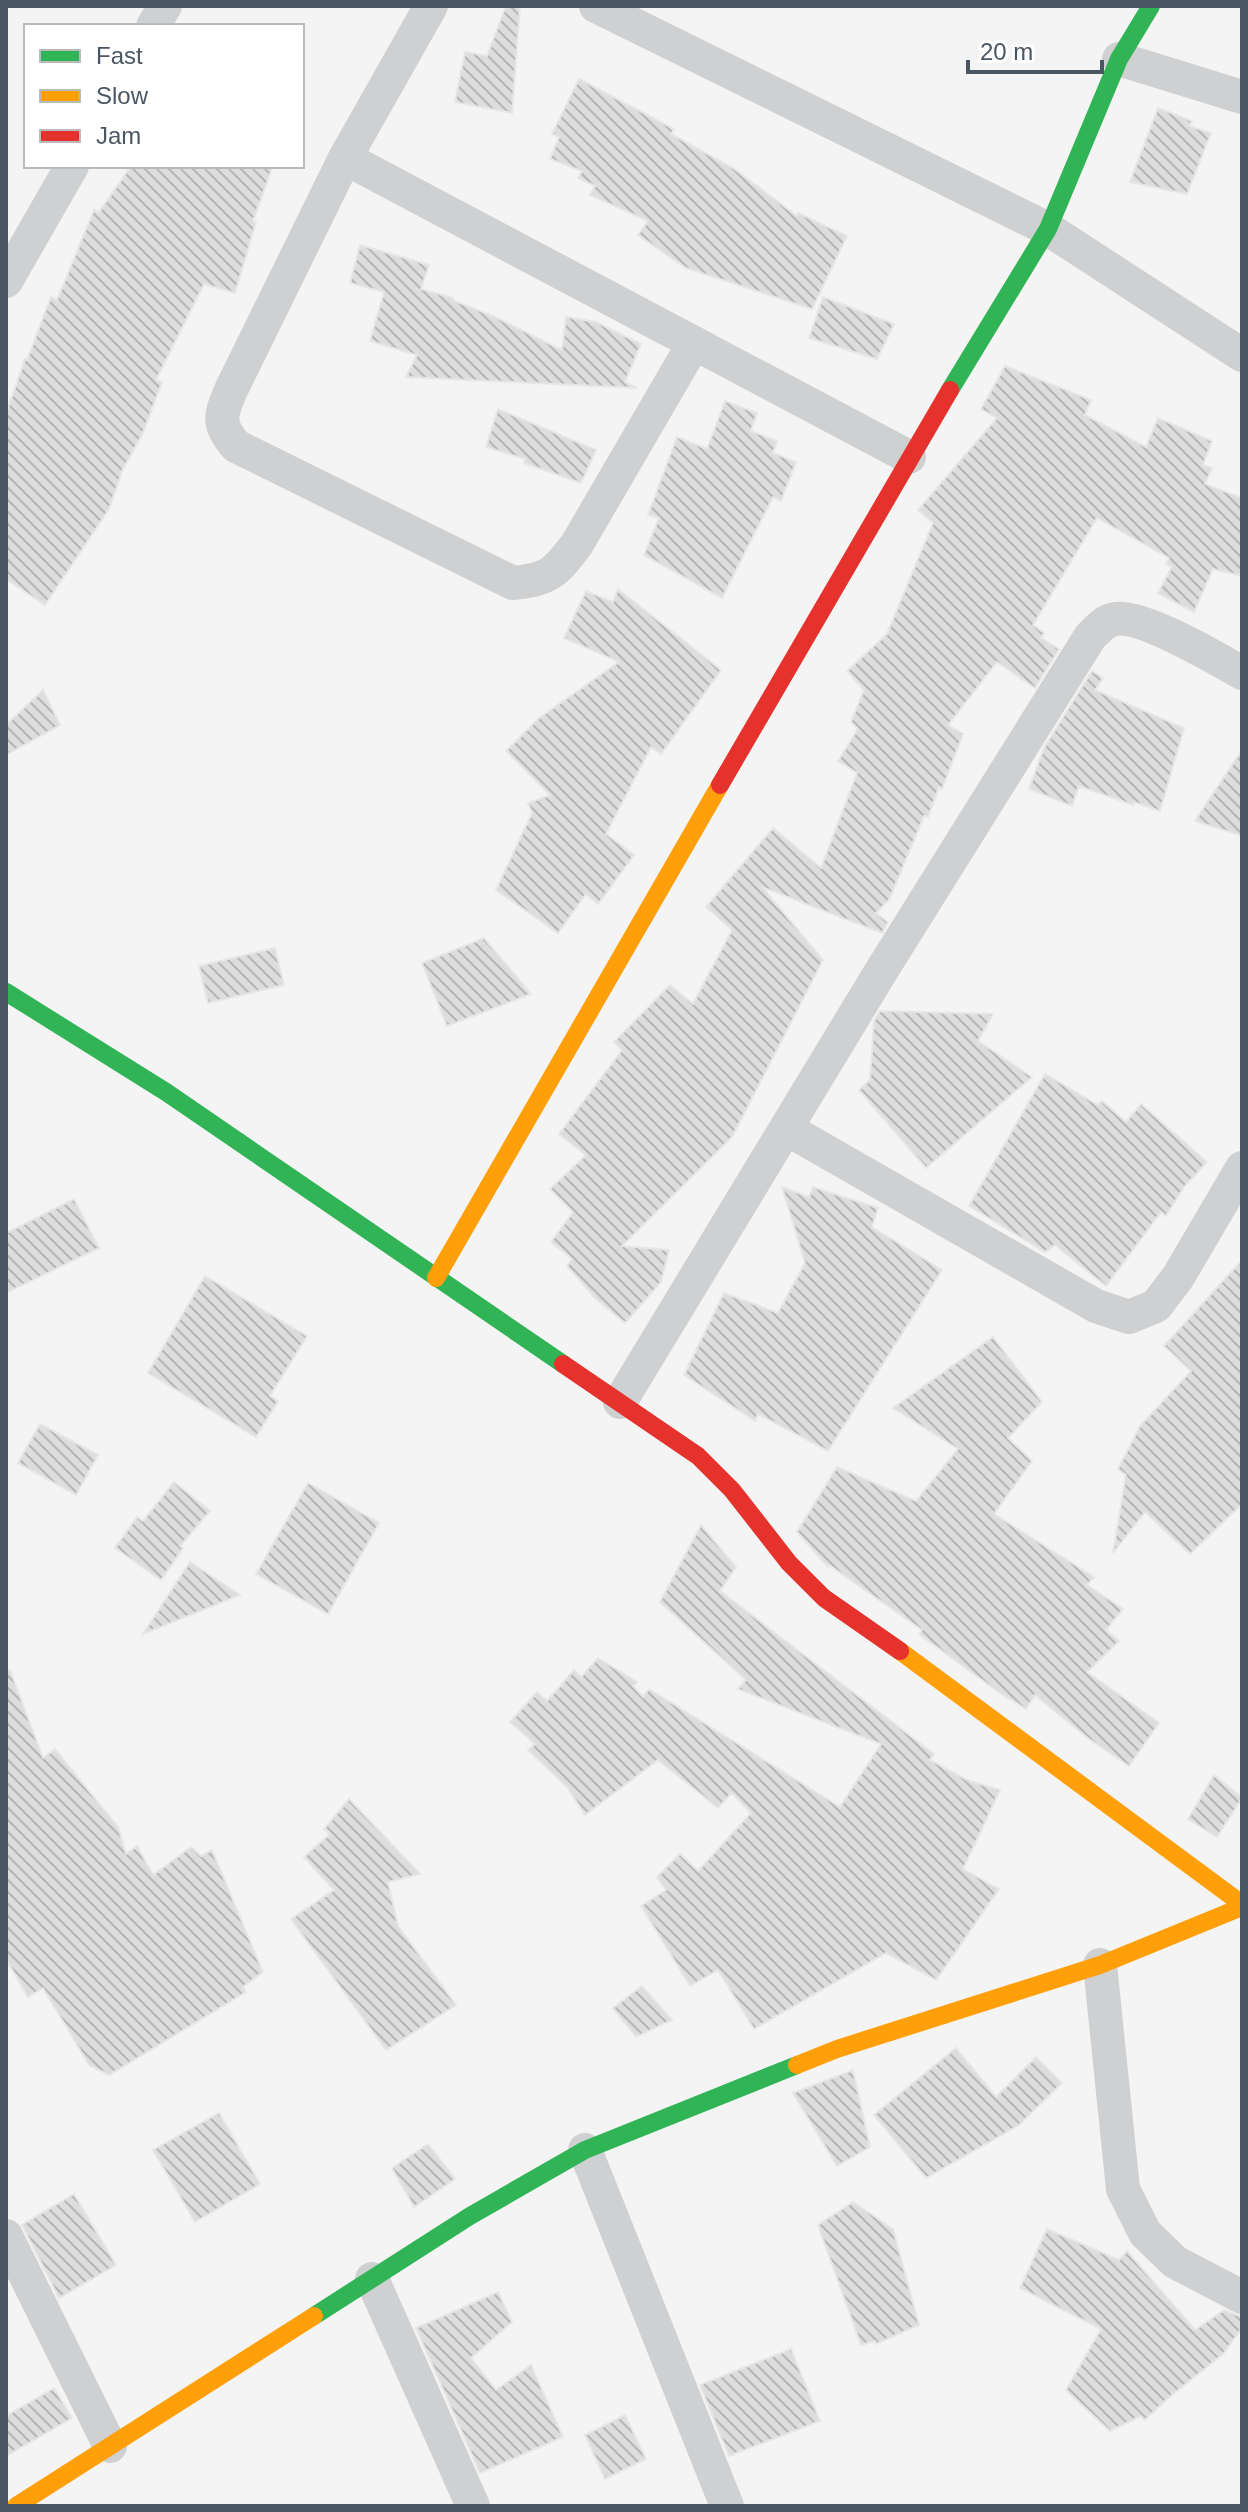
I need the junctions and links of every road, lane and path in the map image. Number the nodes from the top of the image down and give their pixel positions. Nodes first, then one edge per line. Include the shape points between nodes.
1 (165, 6) edge
2 (431, 6) edge
3 (596, 6) edge
4 (1151, 6) edge
5 (154, 24) edge
6 (1119, 59) junction
7 (1242, 97) edge
8 (345, 158) junction
9 (71, 168) edge
10 (1048, 229) junction
11 (6, 281) edge
12 (694, 343) junction
13 (1242, 355) edge
14 (909, 457) junction
15 (1242, 673) edge
16 (6, 992) edge
17 (787, 1129) junction
18 (1242, 1168) edge
19 (436, 1278) junction
20 (620, 1402) junction
21 (1242, 1906) edge
22 (1100, 1965) junction
23 (585, 2150) junction
24 (6, 2236) edge
25 (372, 2279) junction
26 (1242, 2297) edge
27 (110, 2446) junction
28 (16, 2506) edge
29 (473, 2506) edge
30 (727, 2506) edge

1 - 5 street
2 - 8 street
3 - 10 street
4 - 6 street
6 - 7 street
6 - 10 street
8 - 12 street
8 - 12 street via 221,414 224,432 236,446 513,583 536,580 557,570 577,544
9 - 11 street
10 - 13 street
10 - 14 street
12 - 14 street
14 - 19 street
15 - 17 street via 1169,633 1117,618 1090,637
16 - 19 street via 166,1092
17 - 18 street via 1096,1306 1129,1317 1156,1306 1178,1277
17 - 20 street
19 - 20 street
20 - 21 street via 698,1456 824,1598
21 - 22 street
22 - 23 street via 837,2049
22 - 26 street via 1123,2189 1145,2233 1175,2262
23 - 25 street
23 - 30 street
24 - 27 street
25 - 27 street
25 - 29 street
27 - 28 street

